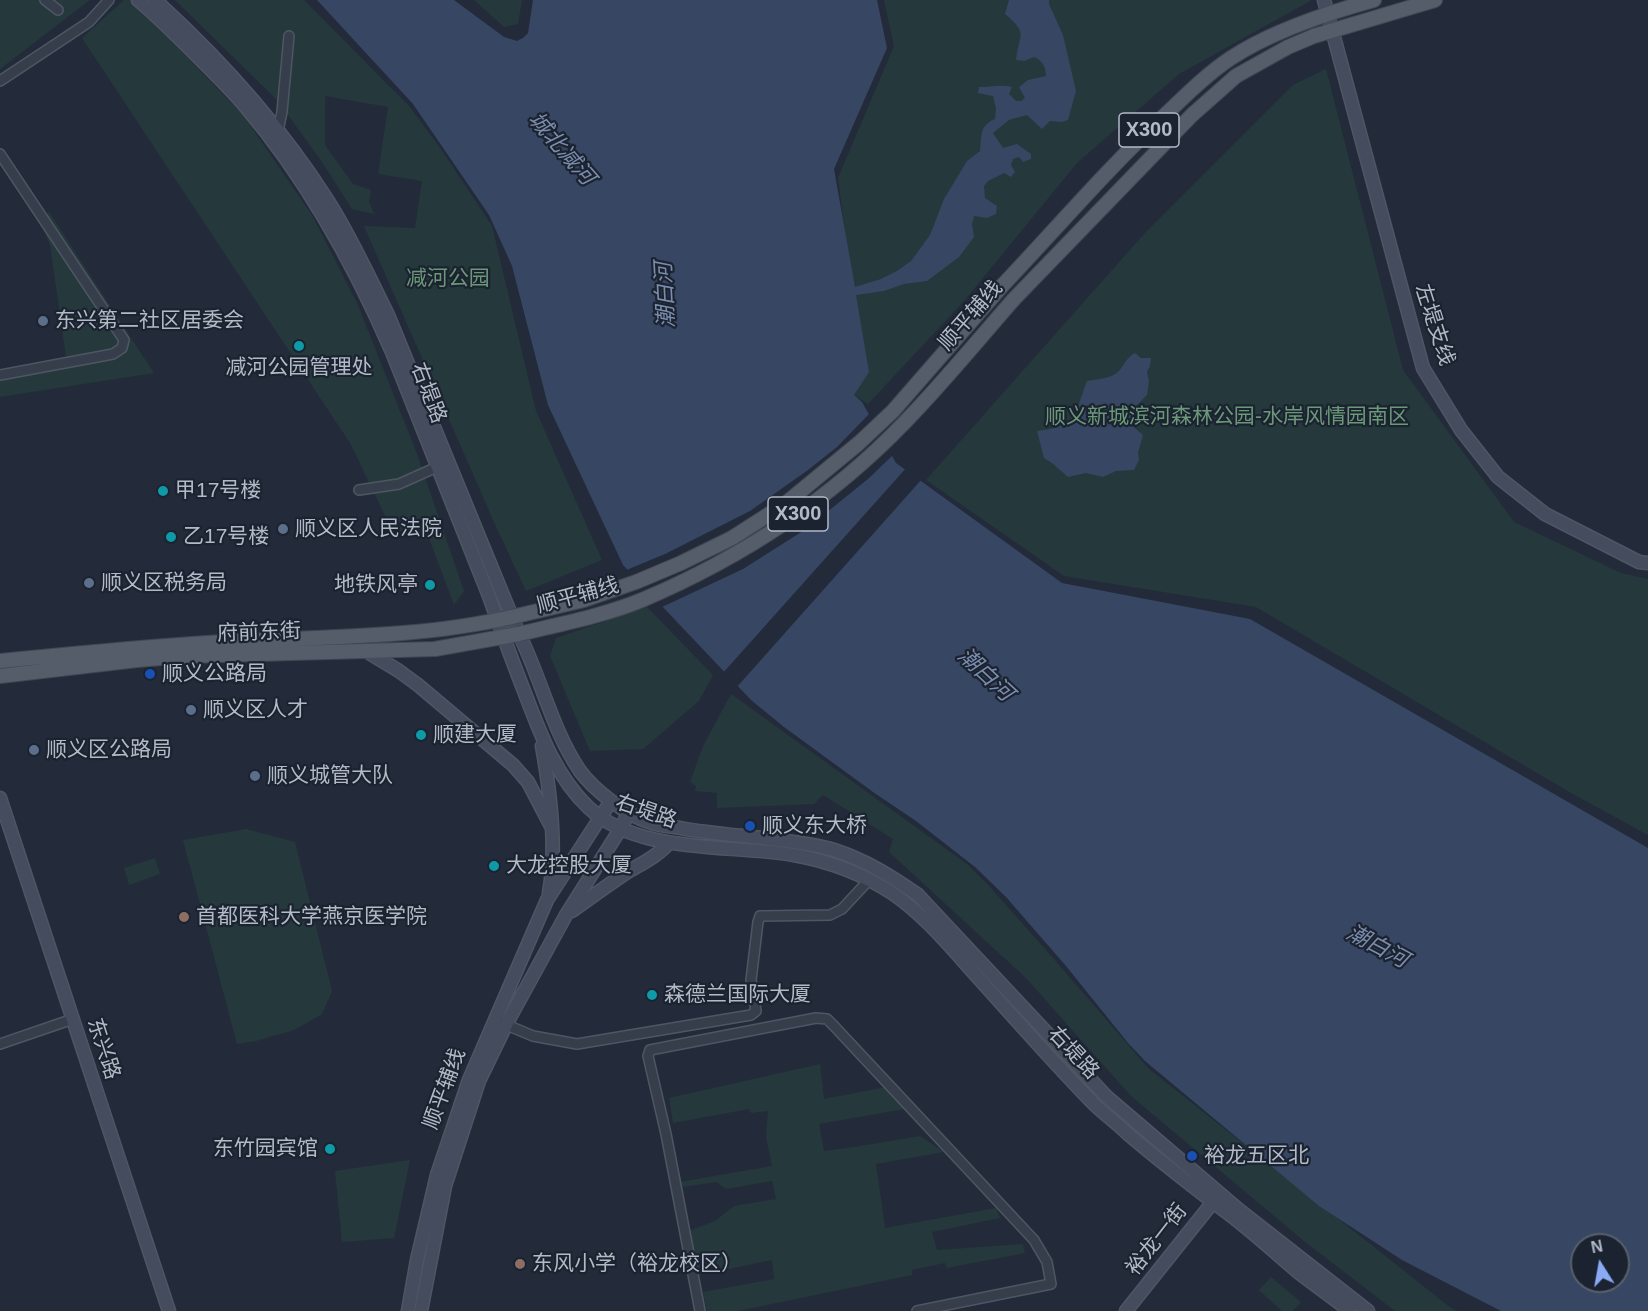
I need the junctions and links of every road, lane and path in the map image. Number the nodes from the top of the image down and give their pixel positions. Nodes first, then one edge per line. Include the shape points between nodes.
1 (45, 0) edge
2 (109, 0) edge
3 (138, 0) edge
4 (155, 0) edge
5 (1324, 0) edge
6 (1374, 0) edge
7 (1435, 0) edge
8 (58, 9) dead end
9 (1327, 15) junction
10 (1331, 31) junction
11 (289, 36) dead end
12 (0, 81) edge
13 (278, 131) junction
14 (0, 154) edge
15 (0, 375) edge
16 (437, 467) junction
17 (359, 490) dead end
18 (1648, 563) edge
19 (512, 617) junction
20 (497, 620) junction
21 (519, 634) junction
22 (503, 637) junction
23 (366, 651) junction
24 (0, 661) edge
25 (0, 676) edge
26 (538, 727) junction
27 (0, 798) edge
28 (611, 801) junction
29 (629, 812) junction
30 (601, 818) junction
31 (551, 826) junction
32 (621, 828) junction
33 (669, 843) junction
34 (868, 880) junction
35 (548, 900) junction
36 (566, 915) junction
37 (73, 1019) junction
38 (500, 1022) junction
39 (0, 1044) edge
40 (1216, 1197) junction
41 (169, 1311) edge
42 (408, 1311) edge
43 (421, 1311) edge
44 (700, 1311) edge
45 (917, 1311) edge
46 (1126, 1311) edge
47 (1350, 1311) edge
48 (1368, 1311) edge

1 - 8 street
2 - 12 street via 89,22
3 - 16 main road, 右堤路 via 245,106 316,203 375,312
4 - 13 main road, 右堤路 via 227,72
5 - 9 main road, 左堤支线
6 - 9 main road, 顺平辅线
7 - 10 main road, 顺平辅线
9 - 10 main road, 左堤支线
9 - 19 main road, 顺平辅线 / X300, bridge via 1257,43 1208,75 1136,142 893,411 785,504 732,538 636,582 584,600
10 - 18 main road, 左堤支线 via 1423,368 1461,430 1498,477 1545,514
10 - 21 main road, 顺平辅线 / X300, bridge via 1288,47 1236,76 1192,115 1014,299 897,430 825,495 728,558 642,600
11 - 13 street
13 - 19 main road, 右堤路 via 328,202 384,306
14 - 15 street via 124,340 122,348 113,354
16 - 17 street via 399,484
16 - 20 main road, 右堤路
19 - 20 main road, 府前东街
19 - 21 main road, 右堤路
20 - 22 main road, 右堤路
20 - 24 main road, 府前东街 via 396,633 135,647
21 - 22 main road, 府前东街
21 - 28 main road, 右堤路 via 565,744 580,771
22 - 23 main road, 府前东街 via 435,649
22 - 26 main road, 右堤路
23 - 25 main road, 府前东街 via 185,656
23 - 31 main road via 418,685 513,765 528,782
26 - 30 main road, 右堤路 via 568,784
26 - 31 main road
27 - 37 main road, 东兴路
28 - 29 main road, 右堤路
28 - 30 main road, 顺平辅线
29 - 32 main road, 顺平辅线
29 - 40 main road, 右堤路 via 648,822 696,831 832,849 891,876 918,895 1107,1097
30 - 32 main road, 右堤路
30 - 35 main road, 顺平辅线
31 - 35 main road via 553,860
32 - 33 main road, 右堤路
32 - 36 main road, 顺平辅线
33 - 34 main road, 右堤路 via 795,855
33 - 36 main road
34 - 38 street via 842,909 830,915 760,916 751,980 756,1011 751,1015 577,1044 533,1036
34 - 40 main road, 右堤路 via 914,910 1095,1105 1161,1162
35 - 38 main road, 顺平辅线
36 - 38 main road, 顺平辅线
37 - 39 street
37 - 41 main road, 东兴路
38 - 42 main road, 顺平辅线 via 469,1080 437,1175
38 - 43 main road, 顺平辅线 via 445,1186
40 - 46 main road, 裕龙一街
40 - 47 main road, 右堤路 via 1301,1274
40 - 48 main road, 右堤路
44 - 45 street via 648,1056 650,1050 816,1017 827,1019 858,1051 1034,1240 1047,1262 1051,1284

